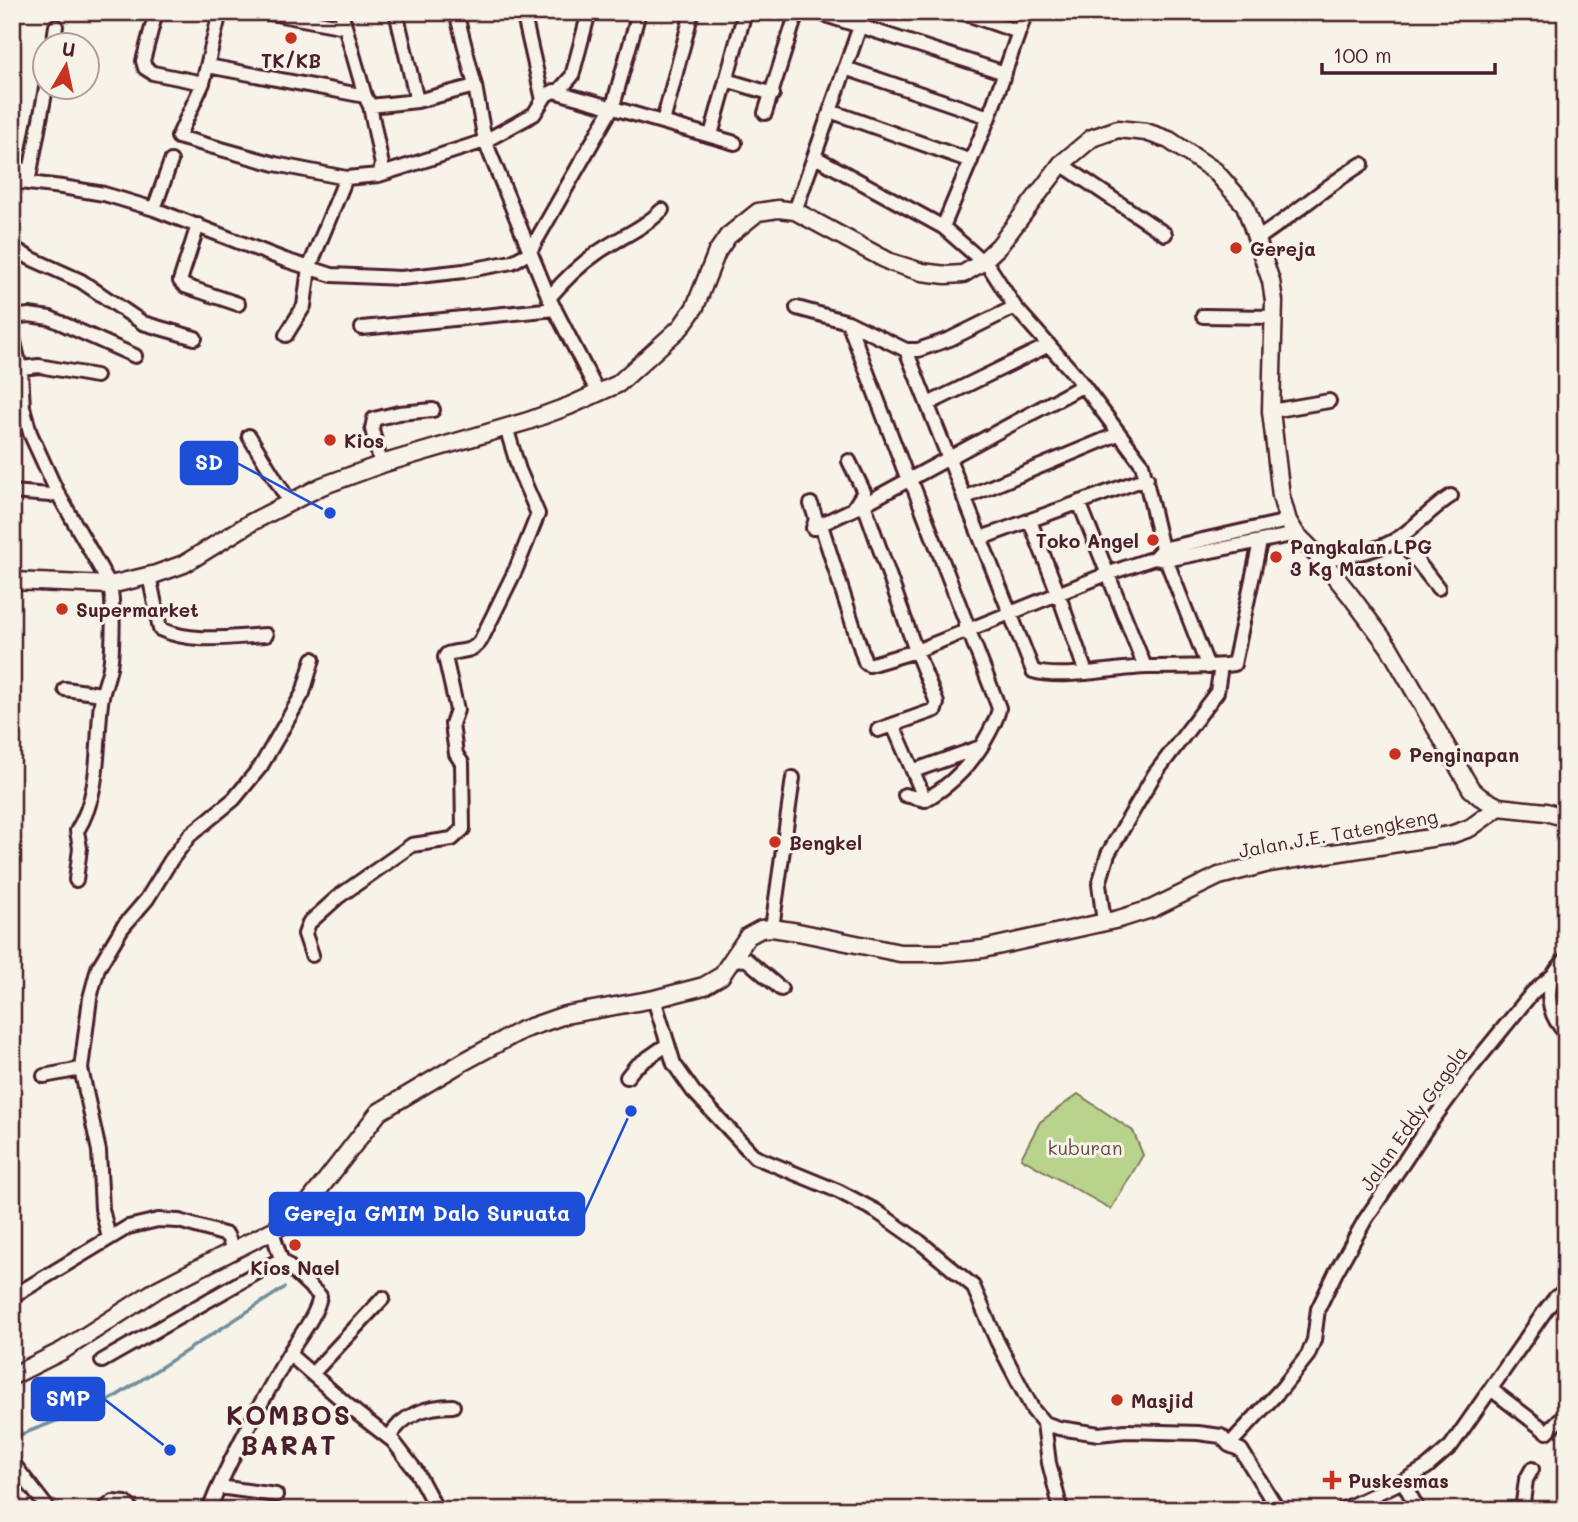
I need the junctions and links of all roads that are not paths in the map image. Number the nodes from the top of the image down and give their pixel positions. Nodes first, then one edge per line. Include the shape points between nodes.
1 (156, 12) edge
2 (220, 12) edge
3 (265, 12) edge
4 (341, 12) edge
5 (396, 12) edge
6 (456, 12) edge
7 (523, 12) edge
8 (534, 12) edge
9 (589, 12) edge
10 (639, 12) edge
11 (692, 12) edge
12 (745, 12) edge
13 (797, 12) edge
14 (816, 12) edge
15 (865, 12) edge
16 (961, 12) edge
17 (1026, 12) edge
18 (56, 26) dead end
19 (345, 27) junction
20 (859, 27) junction
21 (527, 29) junction
22 (55, 32) edge
23 (1019, 32) junction
24 (208, 66) junction
25 (845, 68) junction
26 (1005, 73) junction
27 (726, 80) junction
28 (203, 83) junction
29 (475, 86) junction
30 (558, 92) junction
31 (773, 94) junction
32 (543, 100) junction
33 (367, 101) junction
34 (417, 101) junction
35 (43, 102) edge
36 (613, 106) junction
37 (831, 111) junction
38 (765, 114) dead end
39 (989, 117) junction
40 (663, 122) junction
41 (711, 135) junction
42 (485, 141) junction
43 (735, 143) dead end
44 (815, 157) junction
45 (12, 159) edge
46 (171, 160) dead end
47 (971, 161) junction
48 (1061, 164) junction
49 (1362, 164) dead end
50 (379, 176) junction
51 (29, 178) junction
52 (346, 178) junction
53 (12, 181) edge
54 (154, 209) junction
55 (662, 210) dead end
56 (795, 211) junction
57 (198, 225) junction
58 (943, 228) junction
59 (1165, 234) dead end
60 (1257, 239) junction
61 (13, 250) edge
62 (529, 253) junction
63 (981, 262) junction
64 (309, 268) junction
65 (238, 304) dead end
66 (552, 304) junction
67 (1015, 307) junction
68 (797, 308) dead end
69 (1203, 316) dead end
70 (12, 317) edge
71 (1273, 317) junction
72 (848, 322) junction
73 (362, 328) dead end
74 (12, 333) edge
75 (286, 335) dead end
76 (195, 338) dead end
77 (1049, 345) junction
78 (906, 350) junction
79 (135, 356) dead end
80 (20, 368) junction
81 (96, 376) dead end
82 (1082, 386) junction
83 (598, 393) junction
84 (1329, 401) dead end
85 (928, 404) junction
86 (433, 410) dead end
87 (1271, 411) junction
88 (506, 427) junction
89 (1118, 434) junction
90 (249, 436) dead end
91 (948, 457) junction
92 (849, 461) dead end
93 (381, 465) junction
94 (1147, 478) junction
95 (908, 480) junction
96 (12, 492) edge
97 (57, 492) junction
98 (1451, 496) dead end
99 (964, 498) junction
100 (1079, 502) junction
101 (290, 503) junction
102 (811, 505) dead end
103 (858, 507) junction
104 (1030, 521) junction
105 (1292, 527) junction
106 (813, 528) junction
107 (1219, 536) junction
108 (981, 538) junction
109 (1399, 538) junction
110 (1260, 542) junction
111 (1225, 550) junction
112 (1161, 556) junction
113 (1322, 560) junction
114 (1107, 574) junction
115 (149, 575) junction
116 (12, 581) edge
117 (110, 585) junction
118 (1438, 588) dead end
119 (1058, 593) junction
120 (1009, 613) junction
121 (964, 632) junction
122 (266, 635) dead end
123 (916, 651) junction
124 (313, 659) dead end
125 (1215, 666) junction
126 (1145, 667) junction
127 (1086, 673) junction
128 (65, 689) dead end
129 (102, 694) junction
130 (893, 725) junction
131 (878, 730) dead end
132 (981, 747) junction
133 (914, 771) junction
134 (793, 778) dead end
135 (905, 795) dead end
136 (925, 800) junction
137 (1499, 807) junction
138 (1566, 818) edge
139 (76, 880) dead end
140 (1104, 922) junction
141 (772, 928) junction
142 (312, 955) dead end
143 (732, 959) junction
144 (1566, 959) edge
145 (1552, 976) junction
146 (781, 989) dead end
147 (654, 999) junction
148 (1566, 1033) edge
149 (668, 1044) junction
150 (81, 1069) junction
151 (44, 1076) dead end
152 (627, 1077) dead end
153 (272, 1231) junction
154 (109, 1238) junction
155 (233, 1249) junction
156 (281, 1259) junction
157 (1566, 1291) edge
158 (12, 1297) edge
159 (383, 1298) dead end
160 (289, 1354) junction
161 (102, 1361) dead end
162 (312, 1374) junction
163 (12, 1376) edge
164 (1492, 1390) junction
165 (453, 1406) dead end
166 (1566, 1413) edge
167 (1044, 1423) junction
168 (389, 1438) junction
169 (1229, 1445) junction
170 (12, 1462) edge
171 (1532, 1469) dead end
172 (1407, 1479) junction
173 (219, 1486) junction
174 (276, 1495) dead end
175 (49, 1510) edge
176 (103, 1510) edge
177 (132, 1510) edge
178 (209, 1510) edge
179 (437, 1510) edge
180 (1061, 1510) edge
181 (1278, 1510) edge
182 (1342, 1510) edge
183 (1418, 1510) edge
184 (1522, 1510) edge

1 - 28 street via 145,68
2 - 24 street
3 - 19 street
4 - 19 street
5 - 34 street
6 - 29 street
7 - 21 street
8 - 21 street
9 - 30 street via 572,76
10 - 36 street
11 - 40 street
12 - 27 street
13 - 31 street
14 - 20 street
15 - 20 street
16 - 23 street
17 - 23 street
18 - 22 street
19 - 33 street
20 - 25 street
20 - 26 street
21 - 32 street
23 - 26 street
24 - 28 street
24 - 33 street
25 - 37 street
25 - 39 street
26 - 39 street
27 - 31 street
27 - 41 street
28 - 52 street via 178,136 275,164
29 - 34 street
29 - 42 street
30 - 32 street via 550,92
30 - 36 street
31 - 38 street
32 - 42 street via 534,114
33 - 34 street
33 - 50 street via 382,165
35 - 51 street
36 - 40 street
36 - 62 street
37 - 44 street
37 - 47 street
39 - 47 street
40 - 41 street
41 - 43 street
42 - 50 street
42 - 62 street
44 - 56 street
44 - 58 street
45 - 51 street
46 - 54 street
47 - 58 street
48 - 59 street
48 - 60 street via 1092,138 1118,129 1169,140 1231,187 1245,205
48 - 63 street via 1016,226
49 - 60 street
50 - 52 street
51 - 53 street
51 - 54 street
52 - 64 street
54 - 57 street
55 - 66 street via 572,271
56 - 63 street via 890,262 922,272 963,274
56 - 83 street via 758,212 728,236 681,327 618,384
57 - 64 street
57 - 65 street via 180,281
58 - 63 street
60 - 71 street via 1271,281
61 - 76 street via 82,281 144,323
62 - 64 street via 490,267 401,278 332,275
62 - 66 street
63 - 67 street via 990,268
64 - 75 street via 303,306
66 - 73 street
66 - 83 street
67 - 77 street
67 - 78 street via 950,339
68 - 72 street
69 - 71 street
70 - 79 street via 50,318
71 - 87 street
72 - 78 street
72 - 95 street
74 - 80 street
77 - 82 street
77 - 85 street
78 - 85 street
80 - 81 street via 39,366
80 - 97 street via 30,433
82 - 89 street
82 - 91 street
83 - 88 street
84 - 87 street
85 - 91 street
86 - 93 street via 374,419
87 - 105 street via 1282,496
88 - 93 street
88 - 142 street via 538,514 481,640 471,650 445,657 457,710 452,724 456,754 462,763 463,829 452,839 411,845 338,897 309,923 305,934
89 - 94 street via 1142,464
89 - 99 street
90 - 101 street
91 - 95 street
91 - 99 street
92 - 103 street via 864,492
93 - 101 street
94 - 100 street
94 - 112 street
95 - 103 street
95 - 121 street via 966,622
96 - 97 street
97 - 117 street
98 - 109 street
99 - 108 street
100 - 104 street
100 - 114 street
101 - 115 street via 184,564
102 - 106 street via 816,519
103 - 106 street
103 - 123 street
104 - 108 street
104 - 119 street
105 - 107 street
105 - 110 street
105 - 113 street
106 - 123 street via 822,528 865,662 874,664
107 - 111 street
107 - 112 street
108 - 120 street
109 - 113 street via 1382,547
109 - 118 street
110 - 111 street
110 - 125 street via 1234,664
111 - 112 street
112 - 114 street
112 - 125 street
113 - 137 street via 1389,647 1471,789
114 - 119 street
114 - 126 street
115 - 117 street
115 - 122 street via 160,629 190,637
116 - 117 street
117 - 129 street via 112,647
119 - 120 street
119 - 127 street
120 - 121 street
120 - 127 street via 1033,671
121 - 123 street
121 - 132 street via 971,636 999,708
123 - 130 street via 937,707
124 - 150 street via 303,694 261,766 234,799 190,835 100,962 90,998
125 - 126 street
125 - 140 street via 1217,692 1154,775 1108,855 1099,884
126 - 127 street
128 - 129 street
129 - 139 street via 97,770 77,831
130 - 131 street
130 - 133 street
132 - 133 street
132 - 136 street via 964,770
133 - 136 street
134 - 141 street
135 - 136 street
137 - 138 street
137 - 140 street, Jalan J.E. Tatengkeng via 1470,828 1450,835 1259,865 1219,876 1151,909
140 - 141 street, Jalan J.E. Tatengkeng via 984,949 942,953 900,953
141 - 143 street via 748,936
143 - 146 street via 747,960
143 - 147 street via 721,976 704,986
144 - 145 street, Jalan Eddy Gagola
145 - 148 street via 1552,1014
145 - 169 street, Jalan Eddy Gagola via 1532,993 1426,1129 1365,1220 1325,1296 1308,1355
147 - 149 street
147 - 153 street via 565,1015 522,1030 379,1112 303,1210
149 - 152 street
149 - 167 street via 674,1064 693,1091 755,1157 876,1211 972,1286
150 - 151 street
150 - 154 street via 99,1151 102,1209
153 - 155 street
153 - 156 street
154 - 155 street via 128,1227 179,1221 227,1235
154 - 158 street
155 - 163 street
156 - 160 street via 320,1296 316,1313
156 - 161 street
157 - 164 street via 1545,1311
159 - 162 street
160 - 162 street
160 - 173 street
162 - 168 street
164 - 166 street via 1547,1432
164 - 172 street via 1451,1446
165 - 168 street via 436,1406 411,1415
167 - 169 street via 1099,1434 1198,1433 1221,1436
167 - 180 street
168 - 179 street via 416,1471
169 - 181 street via 1241,1450
170 - 175 street
171 - 184 street
172 - 182 street
172 - 183 street via 1405,1485
173 - 174 street
173 - 178 street
176 - 177 street via 113,1502 126,1503

